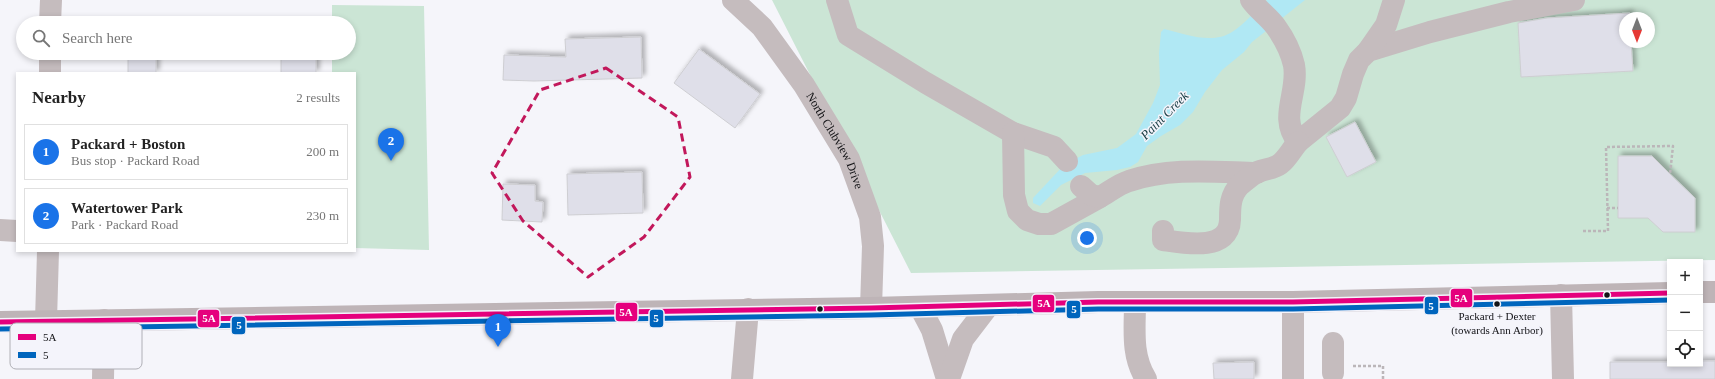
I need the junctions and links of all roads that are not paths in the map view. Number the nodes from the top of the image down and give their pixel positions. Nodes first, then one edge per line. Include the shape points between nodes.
1 (50, 0) edge
2 (733, 0) edge
3 (836, 0) edge
4 (1394, 0) edge
5 (1574, 0) edge
6 (1253, 3) edge
7 (50, 16) edge
8 (1368, 52) junction
9 (50, 60) edge
10 (50, 72) edge
11 (1013, 133) junction
12 (1298, 142) junction
13 (1067, 161) dead end
14 (1257, 173) junction
15 (1081, 186) dead end
16 (1100, 198) junction
17 (0, 230) edge
18 (16, 231) edge
19 (1163, 231) dead end
20 (48, 252) edge
21 (1703, 292) edge
22 (1715, 292) edge
23 (1667, 293) edge
24 (1561, 295) junction
25 (1135, 302) junction
26 (1293, 302) junction
27 (989, 305) junction
28 (920, 307) junction
29 (871, 308) junction
30 (748, 309) junction
31 (46, 320) junction
32 (104, 320) junction
33 (0, 322) edge
34 (104, 323) edge
35 (1333, 343) dead end
36 (103, 369) edge
37 (1340, 369) road end
38 (103, 379) edge
39 (742, 379) edge
40 (948, 379) edge
41 (1146, 379) edge
42 (1293, 379) edge
43 (1563, 379) edge

1 - 7 street
2 - 29 street, North Clubview Drive via 762,27 804,85 849,159 870,217 873,246
3 - 11 street via 848,35
4 - 8 street via 1386,25
5 - 8 street via 1509,12 1430,32
6 - 12 street via 1276,26 1289,50 1294,66 1294,80 1288,121 1291,133
8 - 12 street via 1359,60 1340,108
9 - 10 street
11 - 13 street via 1054,147
11 - 16 street via 1014,196 1018,211 1027,220 1051,224
12 - 14 street via 1281,163
14 - 16 street via 1156,174 1128,181
14 - 19 street via 1239,186 1231,199 1228,230 1214,242 1163,240
15 - 16 street via 1091,195
17 - 18 street
20 - 31 street
21 - 22 main road
23 - 24 main road
24 - 26 main road
24 - 43 street
25 - 26 main road
25 - 27 main road
25 - 41 street via 1135,350 1140,369
26 - 42 street
27 - 28 main road
27 - 40 street via 963,339
28 - 29 main road
28 - 40 street via 932,330
29 - 30 main road
30 - 32 main road
30 - 39 street
31 - 32 main road
31 - 33 main road
32 - 34 street
35 - 37 street
36 - 38 street

